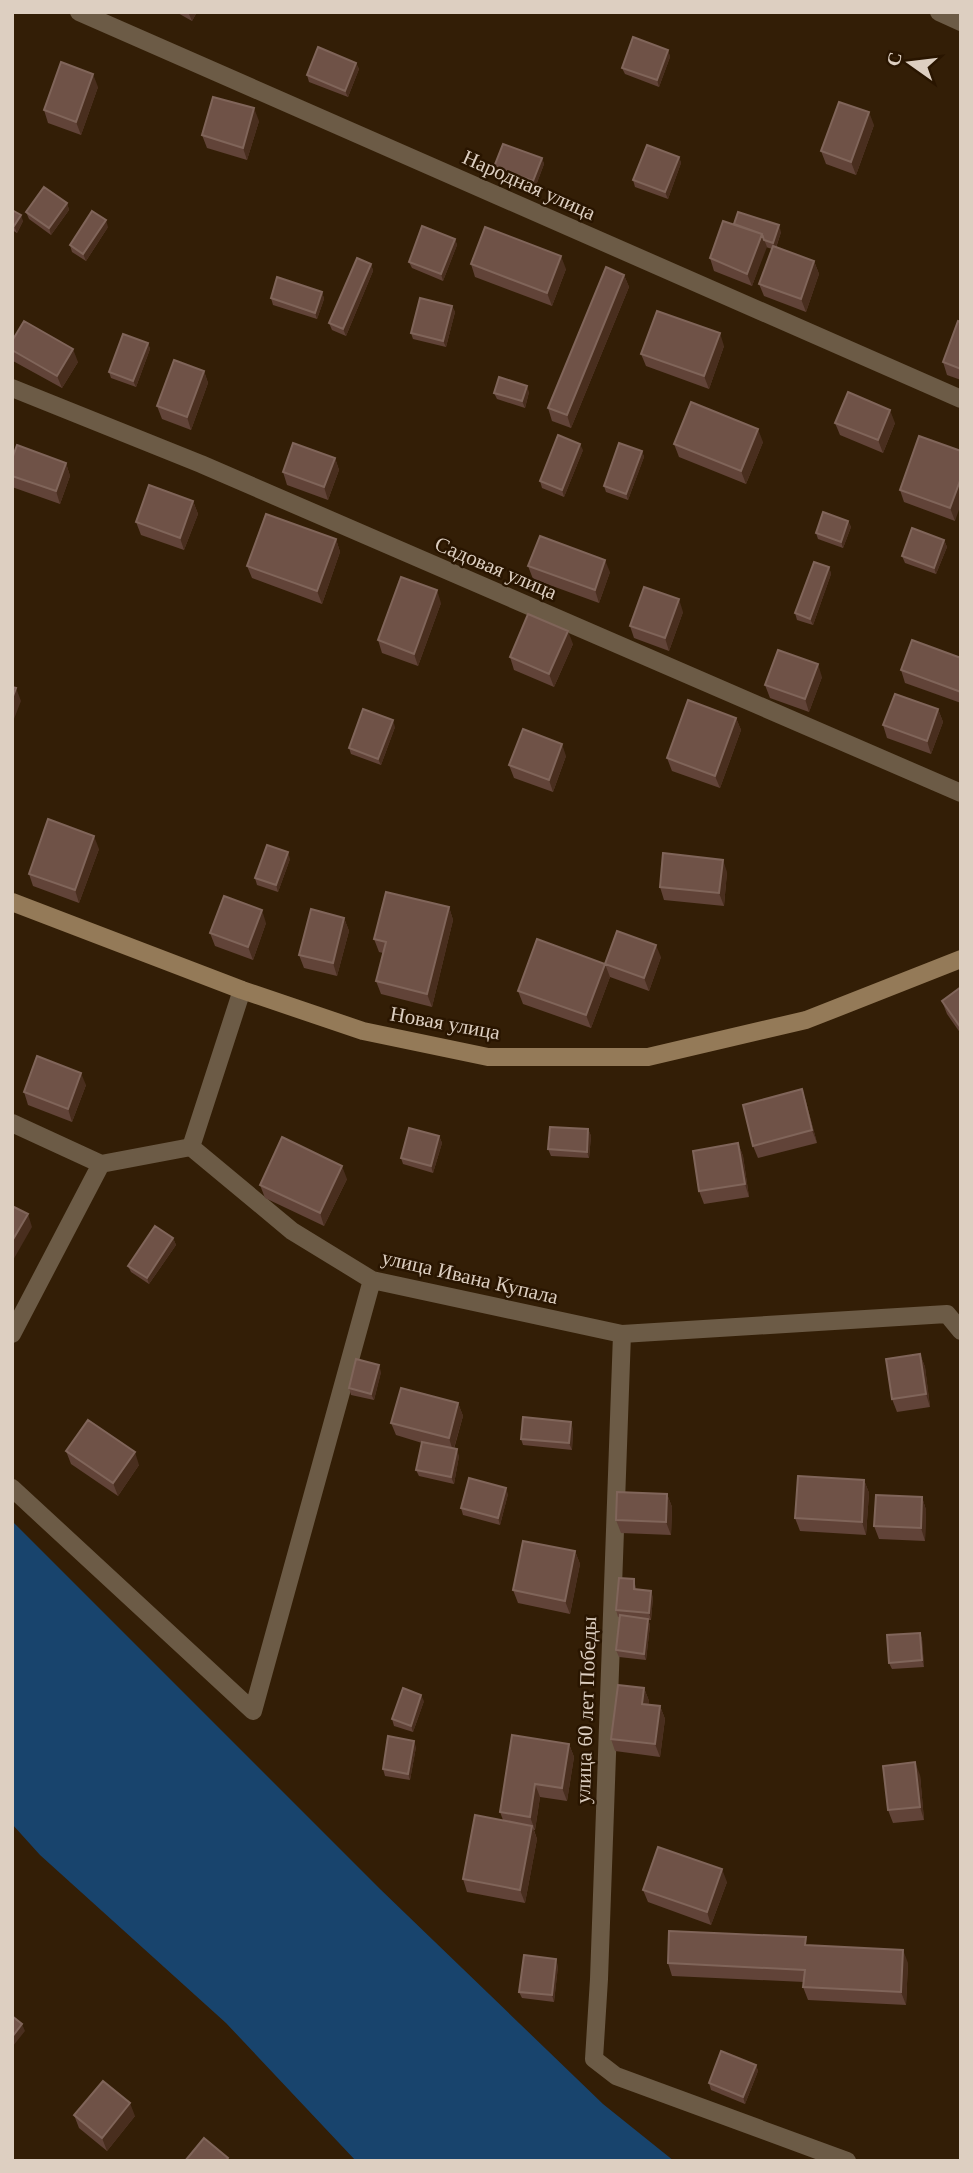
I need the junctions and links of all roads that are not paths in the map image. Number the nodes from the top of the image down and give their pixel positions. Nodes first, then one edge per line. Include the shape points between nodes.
1 (79, 12) edge
2 (939, 12) edge
3 (961, 22) edge
4 (12, 388) edge
5 (961, 400) edge
6 (961, 793) edge
7 (12, 902) edge
8 (961, 959) edge
9 (242, 990) junction
10 (12, 1123) edge
11 (191, 1147) junction
12 (101, 1164) junction
13 (372, 1280) junction
14 (961, 1331) edge
15 (12, 1334) edge
16 (622, 1334) junction
17 (12, 1488) edge
18 (847, 2161) edge

1 - 5 street, Народная улица
2 - 3 street
4 - 6 street, Садовая улица via 214,470
7 - 9 street, Новая улица
8 - 9 street, Новая улица via 806,1020 648,1056 488,1057 363,1031
9 - 11 street
10 - 12 street
11 - 12 street
11 - 13 street, улица Ивана Купала via 292,1231
12 - 15 street
13 - 16 street, улица Ивана Купала
13 - 17 street via 253,1711
14 - 16 street, улица Ивана Купала via 947,1314
16 - 18 street, улица 60 лет Победы via 594,2059 616,2076

